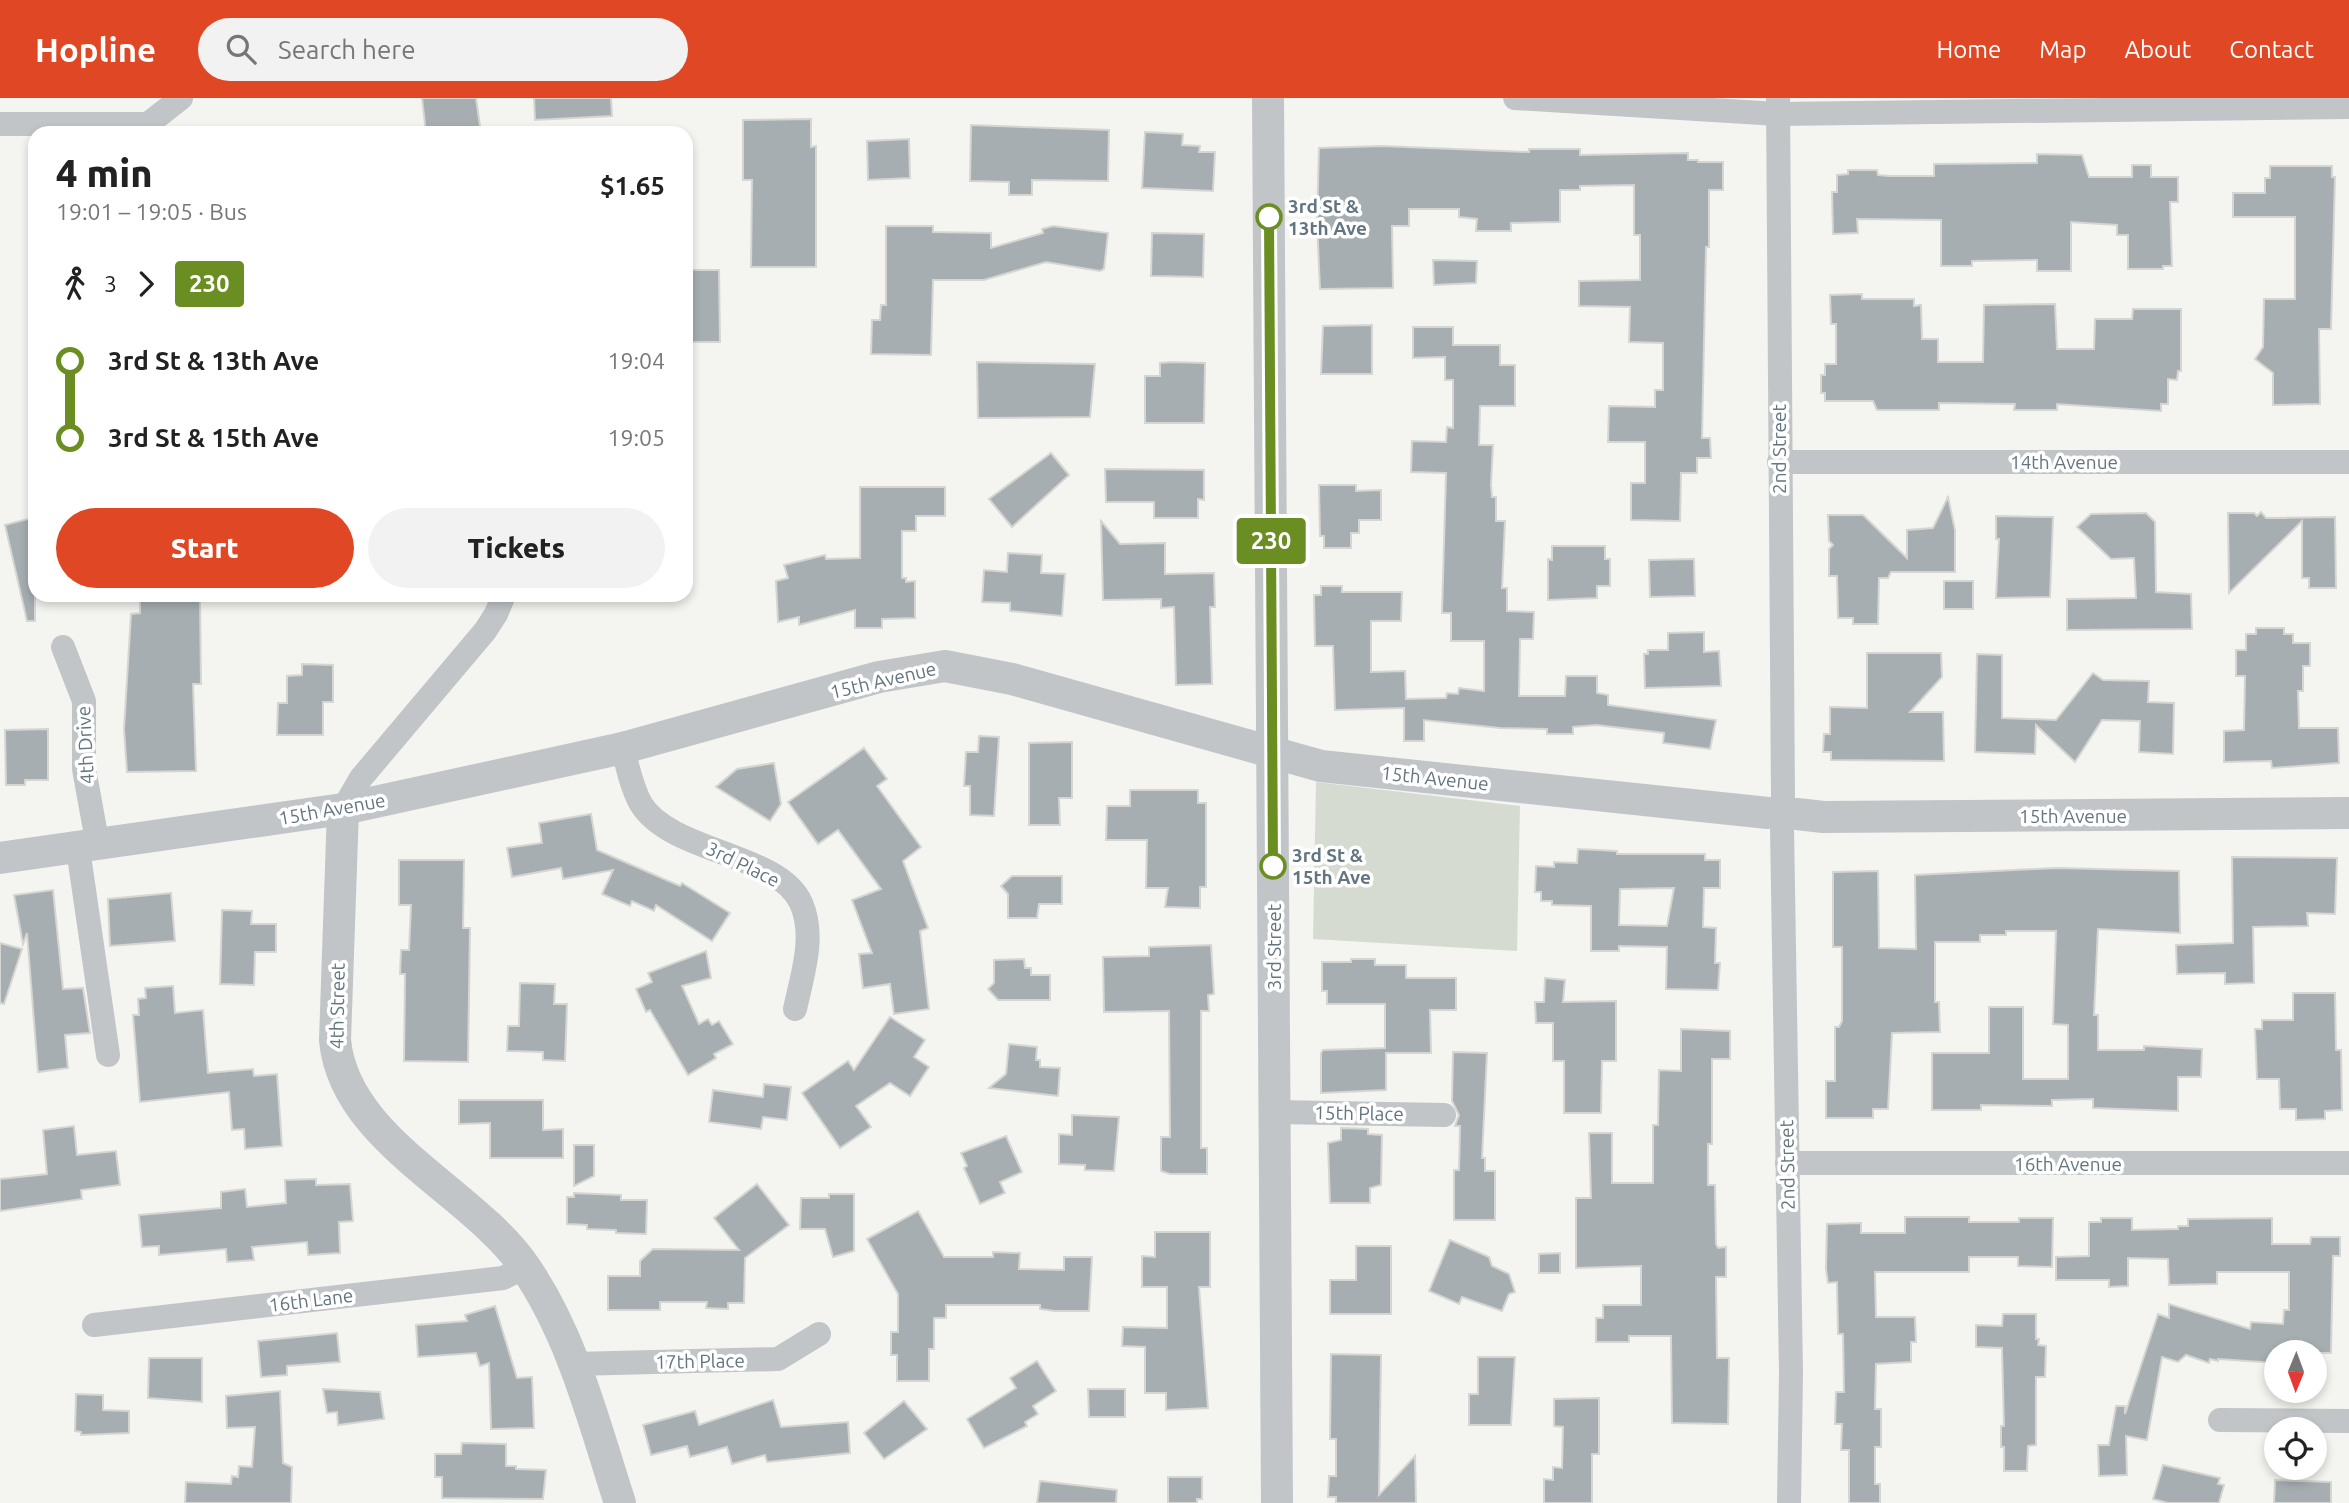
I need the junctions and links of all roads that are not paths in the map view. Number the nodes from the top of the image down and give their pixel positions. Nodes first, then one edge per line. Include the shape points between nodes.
1 (181, 98) edge
2 (1268, 98) edge
3 (1515, 98) edge
4 (1778, 106) edge
5 (2349, 107) edge
6 (0, 124) edge
7 (74, 126) edge
8 (150, 126) edge
9 (1779, 462) junction
10 (2349, 462) edge
11 (501, 602) edge
12 (63, 647) dead end
13 (623, 748) junction
14 (1272, 753) junction
15 (343, 808) junction
16 (1782, 813) junction
17 (2349, 813) edge
18 (88, 847) junction
19 (0, 858) edge
20 (795, 1009) dead end
21 (108, 1055) dead end
22 (1275, 1112) junction
23 (1444, 1115) dead end
24 (1787, 1163) junction
25 (2349, 1163) edge
26 (524, 1267) junction
27 (94, 1325) dead end
28 (819, 1334) dead end
29 (574, 1364) junction
30 (2220, 1420) dead end
31 (2349, 1421) edge
32 (620, 1503) edge
33 (1277, 1503) edge
34 (1789, 1503) edge

1 - 8 street
2 - 14 street, 3rd Street
3 - 4 street
4 - 5 street
4 - 9 street, 2nd Street
6 - 7 street
9 - 10 street, 14th Avenue
9 - 16 street, 2nd Street
11 - 15 street, 4th Street via 485,631 361,778
12 - 18 street, 4th Drive via 84,701
13 - 14 street, 15th Avenue via 879,677 945,666 1012,679
13 - 15 street, 15th Avenue
13 - 20 street, 3rd Place via 642,805 665,827 784,880 801,903 807,932 806,962
14 - 16 street, 15th Avenue via 1321,765
14 - 22 street, 3rd Street
15 - 18 street, 15th Avenue
15 - 26 street, 4th Street via 337,1062 352,1095 377,1128 486,1222
16 - 17 street, 15th Avenue via 1823,817
16 - 24 street, 2nd Street
18 - 19 street, 15th Avenue
18 - 21 street, 4th Drive
22 - 23 street, 15th Place
22 - 33 street, 3rd Street
24 - 25 street, 16th Avenue
24 - 34 street, 2nd Street
26 - 27 street, 16th Lane via 503,1278
26 - 29 street, 4th Street
28 - 29 street, 17th Place via 778,1359
29 - 32 street, 4th Street
30 - 31 street

